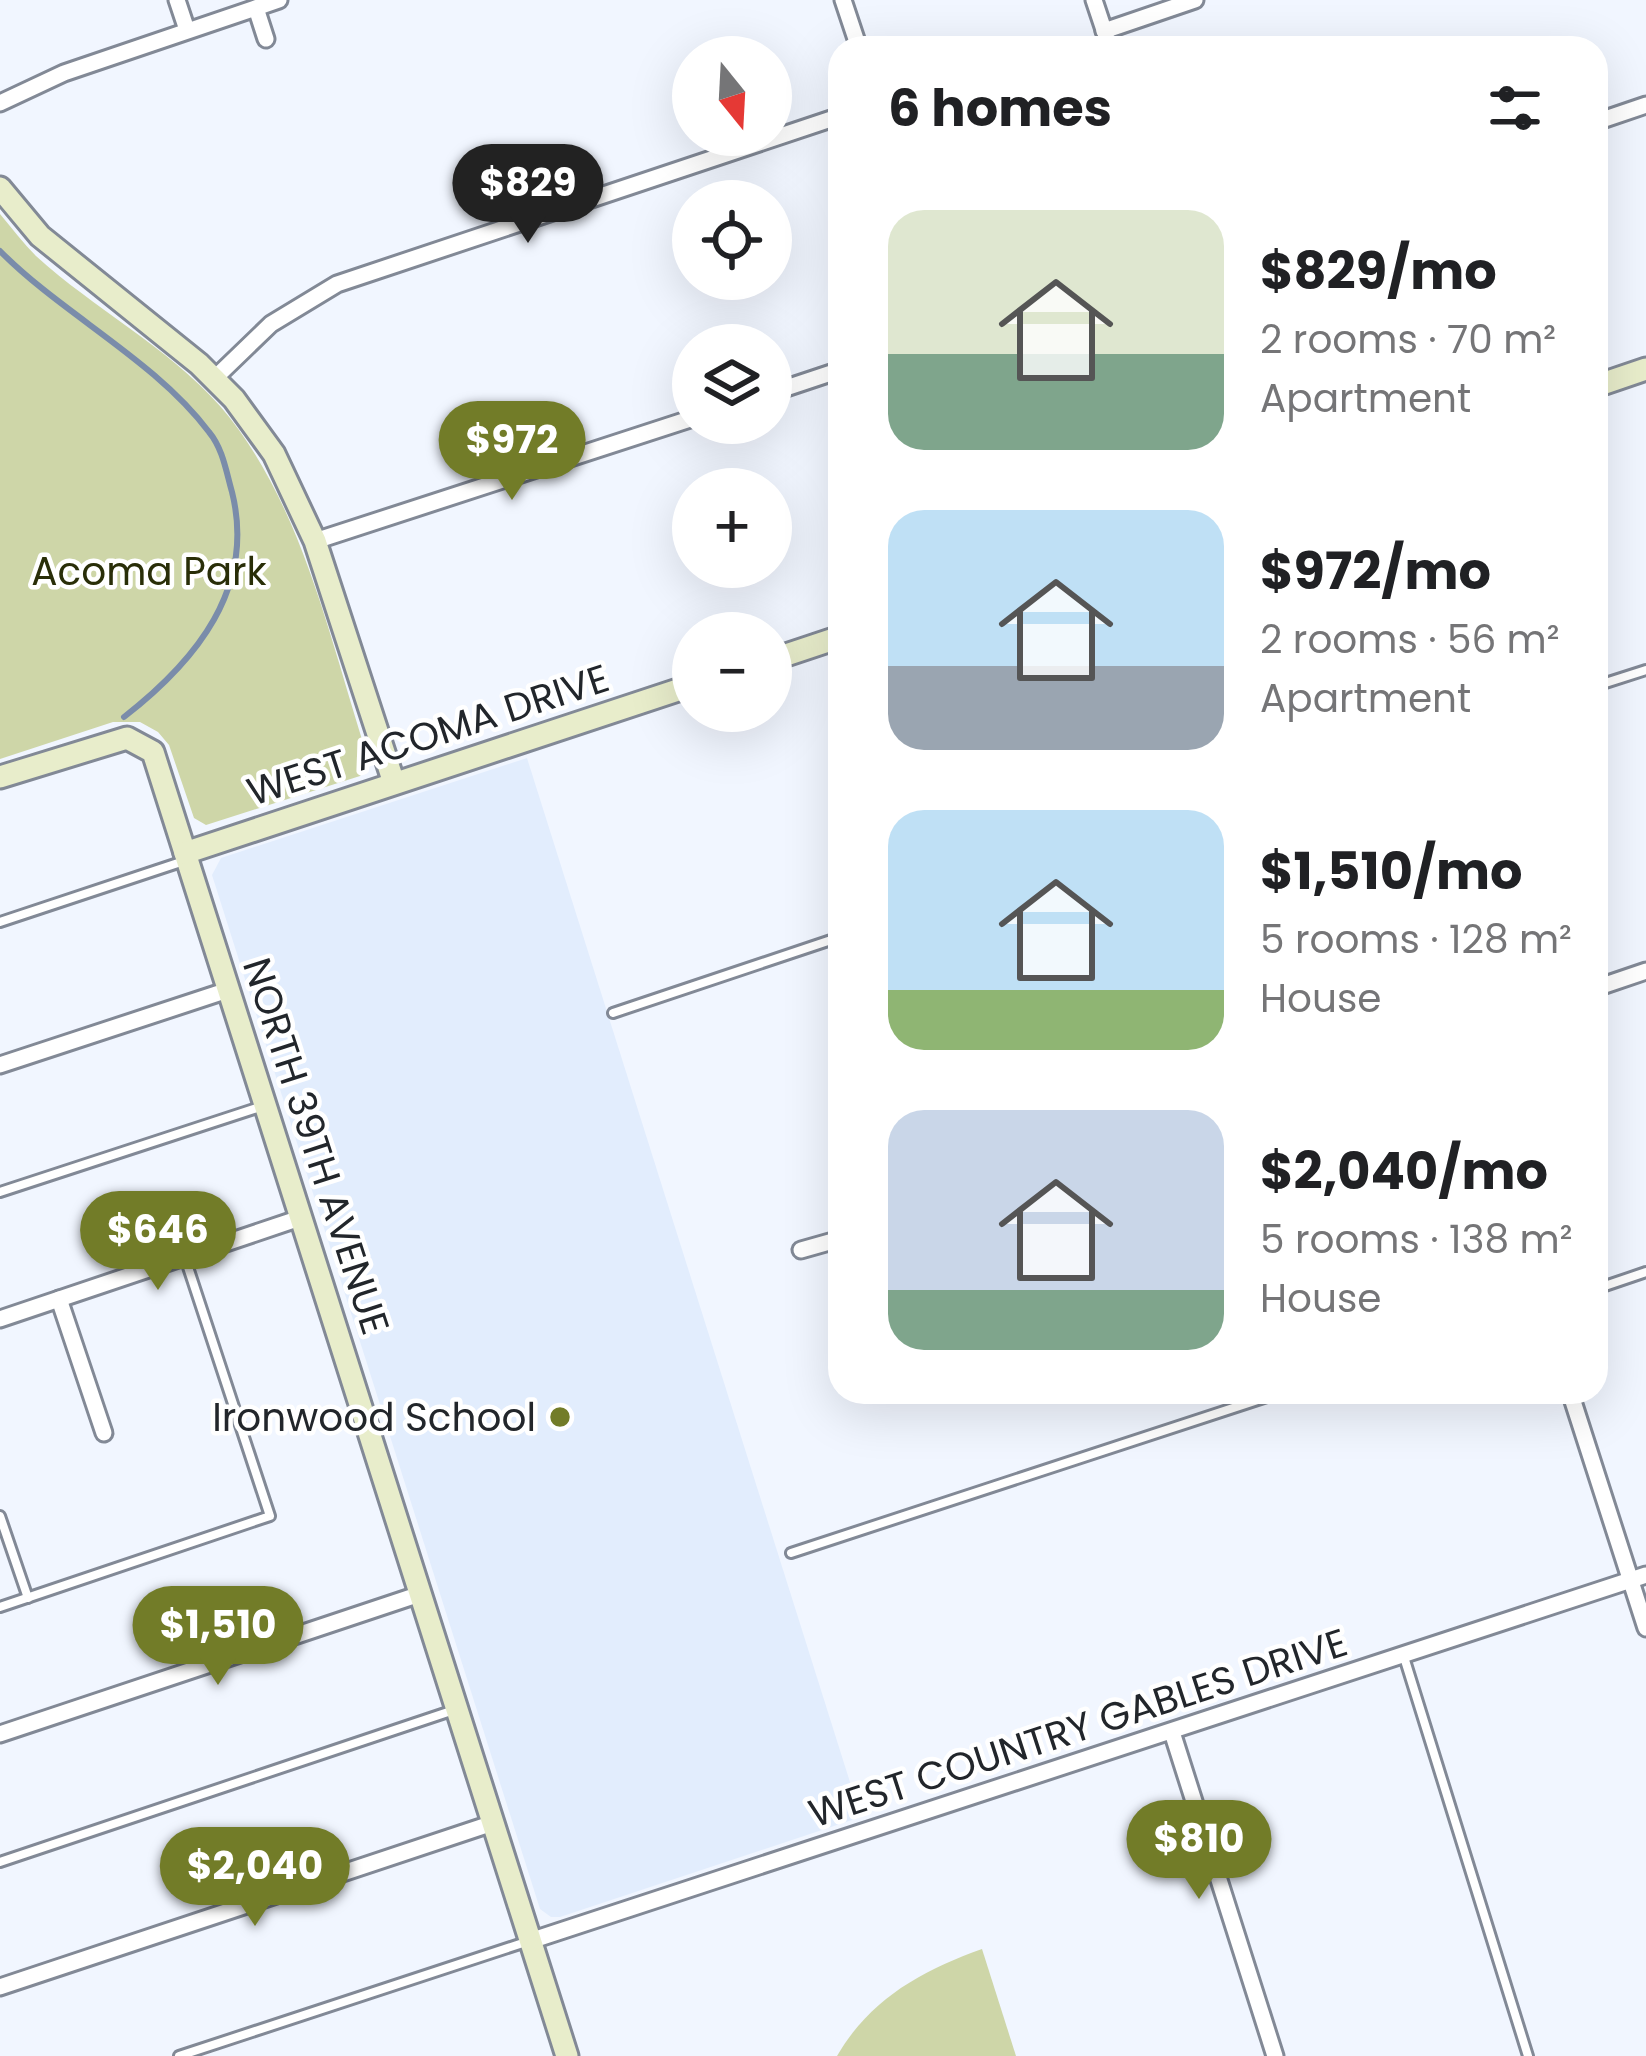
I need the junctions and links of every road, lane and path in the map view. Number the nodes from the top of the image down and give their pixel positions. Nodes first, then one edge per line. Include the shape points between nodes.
1 (177, 0) edge
2 (279, 0) edge
3 (843, 0) edge
4 (1094, 0) edge
5 (1195, 0) edge
6 (256, 8) junction
7 (187, 30) junction
8 (1104, 31) junction
9 (855, 36) edge
10 (1106, 36) edge
11 (266, 39) dead end
12 (0, 103) edge
13 (1646, 105) edge
14 (1608, 118) edge
15 (828, 120) edge
16 (0, 188) edge
17 (1646, 369) edge
18 (828, 374) edge
19 (214, 379) junction
20 (1608, 382) edge
21 (792, 386) edge
22 (672, 425) edge
23 (315, 541) junction
24 (828, 641) edge
25 (792, 653) edge
26 (1646, 670) edge
27 (1608, 682) edge
28 (672, 692) edge
29 (0, 777) edge
30 (394, 783) junction
31 (186, 856) junction
32 (0, 922) edge
33 (828, 941) edge
34 (1646, 971) edge
35 (1608, 984) edge
36 (228, 990) junction
37 (613, 1013) dead end
38 (0, 1065) edge
39 (264, 1105) junction
40 (0, 1192) edge
41 (300, 1218) junction
42 (828, 1242) edge
43 (801, 1250) dead end
44 (185, 1257) junction
45 (1646, 1272) edge
46 (1608, 1285) edge
47 (59, 1299) junction
48 (0, 1319) edge
49 (1245, 1404) edge
50 (1574, 1404) edge
51 (104, 1432) dead end
52 (0, 1516) edge
53 (791, 1553) dead end
54 (1639, 1578) edge
55 (420, 1594) junction
56 (28, 1598) junction
57 (0, 1607) edge
58 (1646, 1628) edge
59 (1403, 1656) junction
60 (458, 1709) junction
61 (1172, 1732) junction
62 (0, 1734) edge
63 (493, 1823) junction
64 (0, 1862) edge
65 (530, 1941) junction
66 (0, 1987) edge
67 (178, 2056) edge
68 (567, 2056) edge
69 (1275, 2056) edge
70 (1528, 2056) edge

1 - 7 street
2 - 6 street
3 - 9 street
4 - 8 street
5 - 8 street
6 - 7 street
6 - 11 street
7 - 12 street
8 - 10 street
13 - 14 street
15 - 19 street via 338,284 271,324
16 - 19 street via 40,236
17 - 20 street
18 - 21 street
19 - 23 street via 274,454
22 - 23 street
23 - 30 street
24 - 25 street
26 - 27 lane
28 - 30 street, WEST ACOMA DRIVE
29 - 31 street, NORTH 39TH AVENUE via 110,741 142,743 153,752
30 - 31 street, WEST ACOMA DRIVE
31 - 32 lane
31 - 36 street, NORTH 39TH AVENUE
33 - 37 lane
34 - 35 street
36 - 38 street
36 - 39 street, NORTH 39TH AVENUE
39 - 40 lane
39 - 41 street, NORTH 39TH AVENUE
41 - 44 street
41 - 55 street, NORTH 39TH AVENUE
42 - 43 street
44 - 47 street
44 - 56 lane via 270,1516
45 - 46 lane
47 - 48 street
47 - 51 street
49 - 53 lane
50 - 54 street
52 - 56 lane
54 - 58 street
54 - 59 street, WEST COUNTRY GABLES DRIVE
55 - 60 street, NORTH 39TH AVENUE
55 - 62 street
56 - 57 lane
59 - 61 street, WEST COUNTRY GABLES DRIVE
59 - 70 lane
60 - 63 street, NORTH 39TH AVENUE
60 - 64 lane
61 - 65 street, WEST COUNTRY GABLES DRIVE
61 - 69 street
63 - 65 street, NORTH 39TH AVENUE
63 - 66 street
65 - 67 lane
65 - 68 street, NORTH 39TH AVENUE

